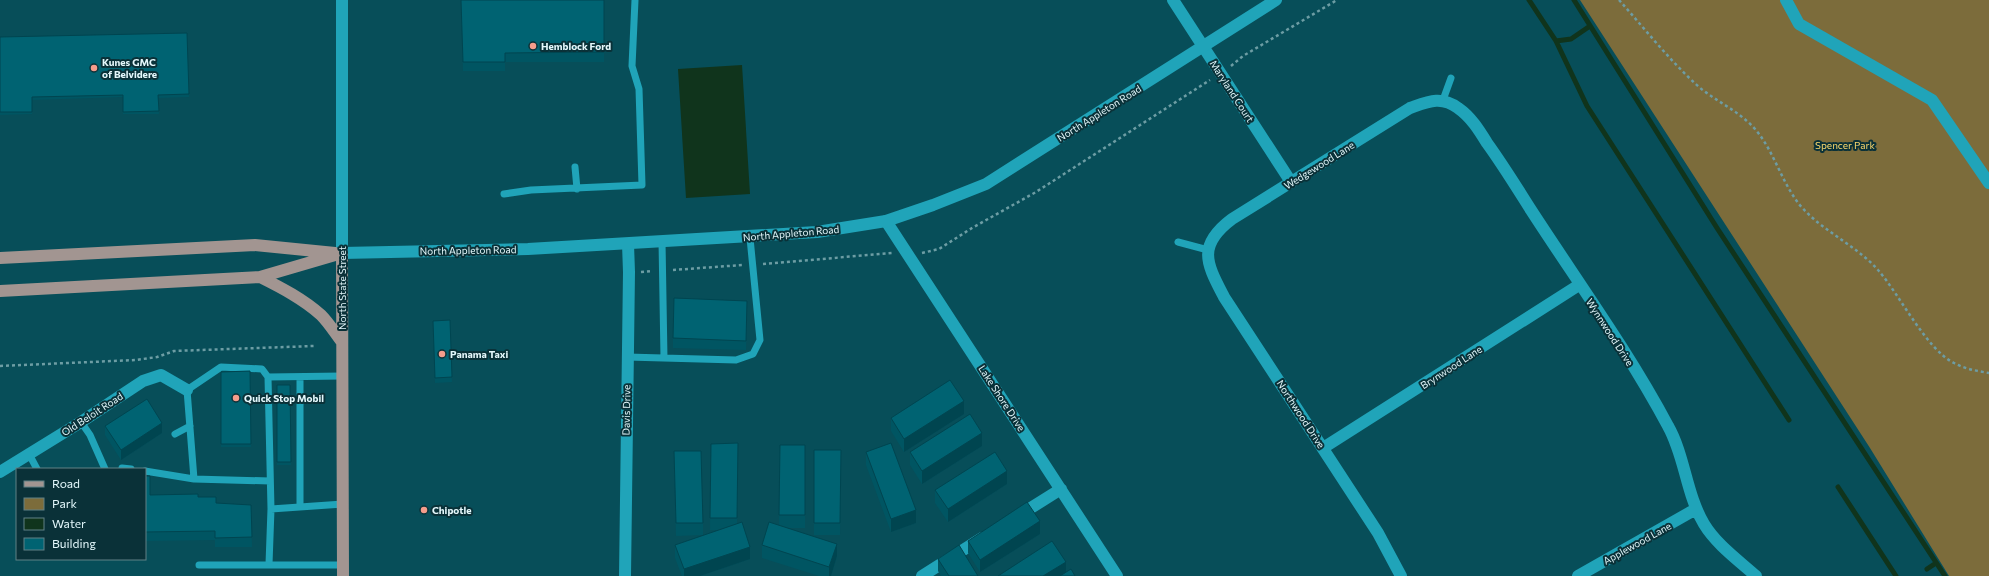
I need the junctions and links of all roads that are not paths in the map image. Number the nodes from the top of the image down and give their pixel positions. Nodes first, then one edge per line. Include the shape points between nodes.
1 (342, 0) edge
2 (635, 0) edge
3 (1173, 0) edge
4 (1276, 0) edge
5 (1786, 0) edge
6 (1203, 47) junction
7 (1451, 78) dead end
8 (1443, 100) junction
9 (574, 167) dead end
10 (1291, 182) junction
11 (1989, 183) edge
12 (577, 189) junction
13 (504, 194) dead end
14 (886, 221) junction
15 (750, 238) junction
16 (662, 241) junction
17 (1178, 242) dead end
18 (628, 244) junction
19 (1208, 250) junction
20 (342, 253) junction
21 (0, 258) edge
22 (260, 277) junction
23 (1579, 285) junction
24 (0, 291) edge
25 (342, 342) junction
26 (627, 357) junction
27 (664, 358) junction
28 (342, 376) junction
29 (268, 377) junction
30 (300, 377) junction
31 (187, 390) junction
32 (81, 422) junction
33 (190, 426) junction
34 (175, 434) dead end
35 (1323, 448) junction
36 (29, 454) junction
37 (36, 468) edge
38 (105, 468) edge
39 (146, 471) edge
40 (0, 472) edge
41 (194, 479) junction
42 (270, 481) junction
43 (1061, 489) junction
44 (343, 504) junction
45 (300, 507) junction
46 (271, 509) junction
47 (1696, 510) junction
48 (1008, 522) edge
49 (995, 530) edge
50 (269, 564) junction
51 (199, 565) dead end
52 (344, 570) edge
53 (625, 576) edge
54 (922, 576) edge
55 (1117, 576) edge
56 (1400, 576) edge
57 (1578, 576) edge
58 (1756, 576) edge

1 - 20 street, North State Street
2 - 12 lane via 632,66 639,89 642,185
3 - 6 street, Maryland Court
4 - 6 street, North Appleton Road
5 - 11 street via 1799,24 1932,100
6 - 10 street, Maryland Court
6 - 14 street, North Appleton Road via 986,184
7 - 8 lane
8 - 10 street, Wedgewood Lane via 1433,100 1410,108
8 - 23 street, Wynnwood Drive via 1470,117
9 - 12 lane
10 - 19 street, Wedgewood Lane via 1222,227
12 - 13 lane via 531,190
14 - 15 street, North Appleton Road via 817,232
14 - 43 street, Lake Shore Drive
15 - 16 street, North Appleton Road
15 - 27 lane via 760,340 753,354 736,360
16 - 18 street, North Appleton Road
16 - 27 lane
17 - 19 lane
18 - 20 street, North Appleton Road
18 - 26 street, Davis Drive
19 - 35 street, Northwood Drive via 1209,269 1224,298
20 - 21 main road via 255,245
20 - 22 main road
20 - 25 main road, North State Street
22 - 24 main road
22 - 25 main road via 285,289 322,316
23 - 35 street, Brynwood Lane
23 - 47 street, Wynnwood Drive via 1623,350 1669,427 1684,466
25 - 28 main road, North State Street
26 - 27 lane
26 - 53 street, Davis Drive
28 - 30 lane
28 - 44 main road, North State Street
29 - 30 lane
29 - 31 lane via 262,369 221,367
29 - 42 lane
30 - 45 lane
31 - 32 street, Old Beloit Road via 161,375 143,381
31 - 33 lane
32 - 36 street, Old Beloit Road
32 - 38 lane via 90,435
33 - 34 lane
33 - 41 lane
35 - 56 street, Northwood Drive via 1378,533
36 - 37 lane
36 - 40 street, Old Beloit Road
39 - 41 lane
41 - 42 lane
42 - 46 lane
43 - 48 street
43 - 55 street, Lake Shore Drive
44 - 45 lane
44 - 52 main road, North State Street
45 - 46 lane
46 - 50 lane
47 - 57 street, Applewood Lane
47 - 58 street, Wynnwood Drive via 1713,537
49 - 54 street
50 - 51 lane
50 - 52 lane

